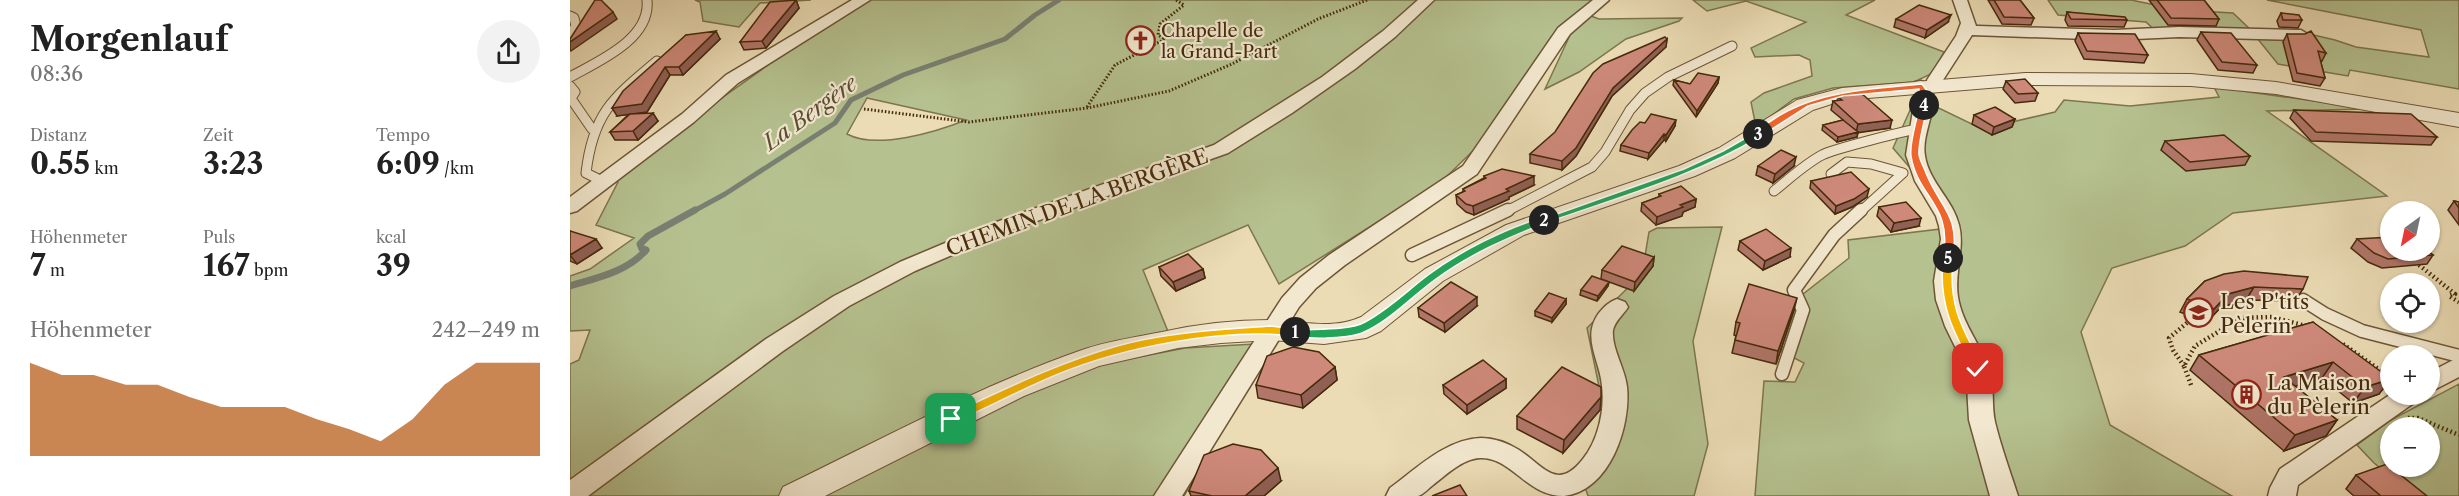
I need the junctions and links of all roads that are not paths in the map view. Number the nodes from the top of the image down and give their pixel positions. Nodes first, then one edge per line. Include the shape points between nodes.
1 (647, 0) edge
2 (863, 0) edge
3 (1427, 0) edge
4 (1602, 0) edge
5 (1960, 0) edge
6 (570, 16) edge
7 (1966, 28) junction
8 (570, 35) edge
9 (2301, 35) edge
10 (1732, 45) dead end
11 (657, 61) edge
12 (570, 77) edge
13 (570, 86) edge
14 (1930, 86) junction
15 (571, 98) edge
16 (2459, 120) edge
17 (592, 129) junction
18 (1920, 129) junction
19 (1910, 168) junction
20 (1831, 174) edge
21 (602, 181) junction
22 (1774, 191) dead end
23 (570, 207) edge
24 (1412, 255) dead end
25 (2303, 300) edge
26 (1617, 307) dead end
27 (1271, 330) junction
28 (2459, 356) edge
29 (2459, 366) edge
30 (1782, 374) dead end
31 (2440, 377) edge
32 (2392, 405) edge
33 (570, 494) edge
34 (795, 496) edge
35 (1168, 496) edge
36 (1400, 496) edge
37 (2004, 496) edge
38 (2282, 496) edge

1 - 12 lane via 648,15 635,33 609,55
2 - 21 street via 732,79 688,118
3 - 33 street, CHEMIN DE LA BERGÈRE via 1346,66 1221,149 979,234 865,288 759,355
4 - 27 street via 1564,31 1470,170 1319,274 1290,303
5 - 7 street via 1968,22
6 - 8 lane via 576,26
7 - 9 street via 2114,35 2179,32
7 - 14 street
10 - 24 lane via 1654,86 1636,102 1602,159 1592,167
11 - 17 lane via 615,97
13 - 15 lane via 576,92
14 - 16 street via 2062,78 2219,82
14 - 18 street via 1924,92
14 - 27 street via 1814,100 1726,153 1687,171 1515,230 1434,275 1371,324 1356,331 1324,334
15 - 17 lane
17 - 21 lane via 586,173
18 - 19 street
18 - 22 lane via 1823,154
19 - 20 lane via 1847,162
19 - 30 lane via 1834,235 1794,290 1803,310
19 - 37 street via 1949,226 1947,300 1978,369 1982,420
21 - 23 street
25 - 28 lane via 2374,335
26 - 36 street via 1602,325 1614,381 1611,427 1596,464 1582,479 1555,486 1498,450 1475,447
27 - 34 street via 1178,338 1093,357 1014,388
27 - 35 street
29 - 31 street
32 - 38 street via 2289,477

